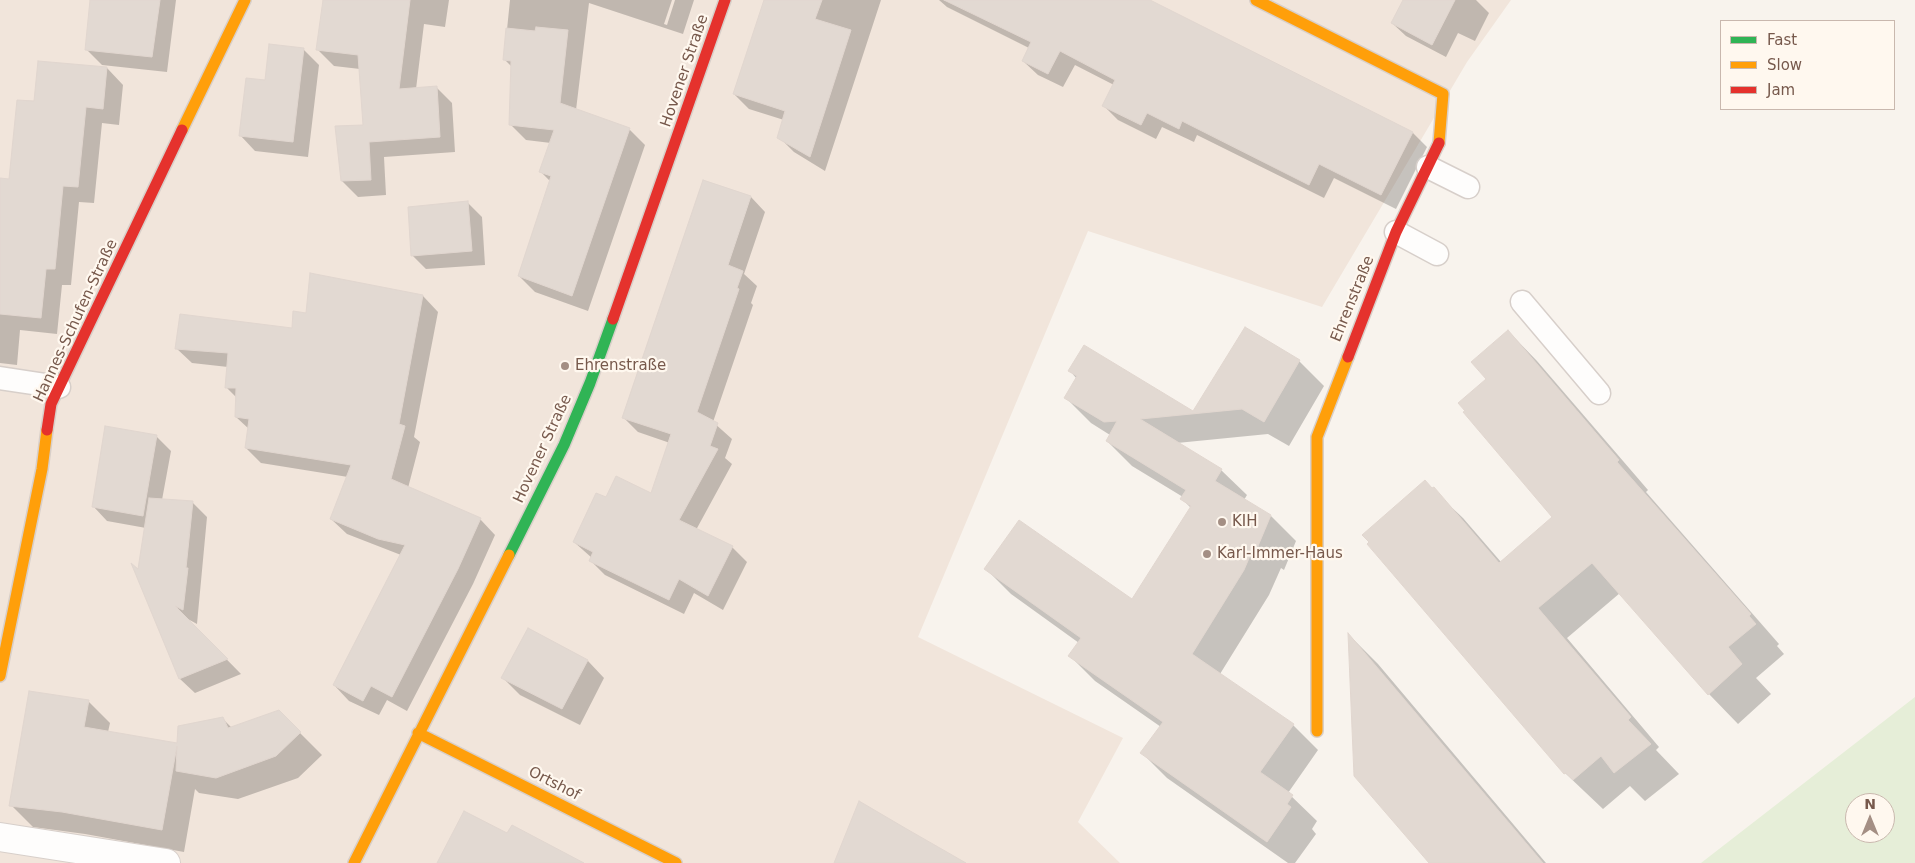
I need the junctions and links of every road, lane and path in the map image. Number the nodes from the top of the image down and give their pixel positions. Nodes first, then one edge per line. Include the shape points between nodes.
1 (245, 0) edge
2 (725, 0) edge
3 (1256, 0) edge
4 (1428, 167) junction
5 (1468, 187) dead end
6 (1396, 232) junction
7 (1437, 254) dead end
8 (1522, 302) dead end
9 (0, 378) edge
10 (59, 387) junction
11 (1599, 392) dead end
12 (0, 676) edge
13 (1317, 731) dead end
14 (418, 733) junction
15 (0, 837) edge
16 (166, 863) edge
17 (354, 863) edge
18 (676, 863) edge

1 - 10 street, Hannes-Schufen-Straße
2 - 14 street, Hovener Straße via 590,384 564,445
3 - 4 street, Ehrenstraße via 1444,94 1439,145
4 - 5 lane
4 - 6 street, Ehrenstraße
6 - 7 lane
6 - 13 street, Ehrenstraße via 1317,437
8 - 11 lane
9 - 10 lane
10 - 12 street, Hannes-Schufen-Straße via 51,404 42,469
14 - 17 street, Hovener Straße
14 - 18 street, Ortshof
15 - 16 street

